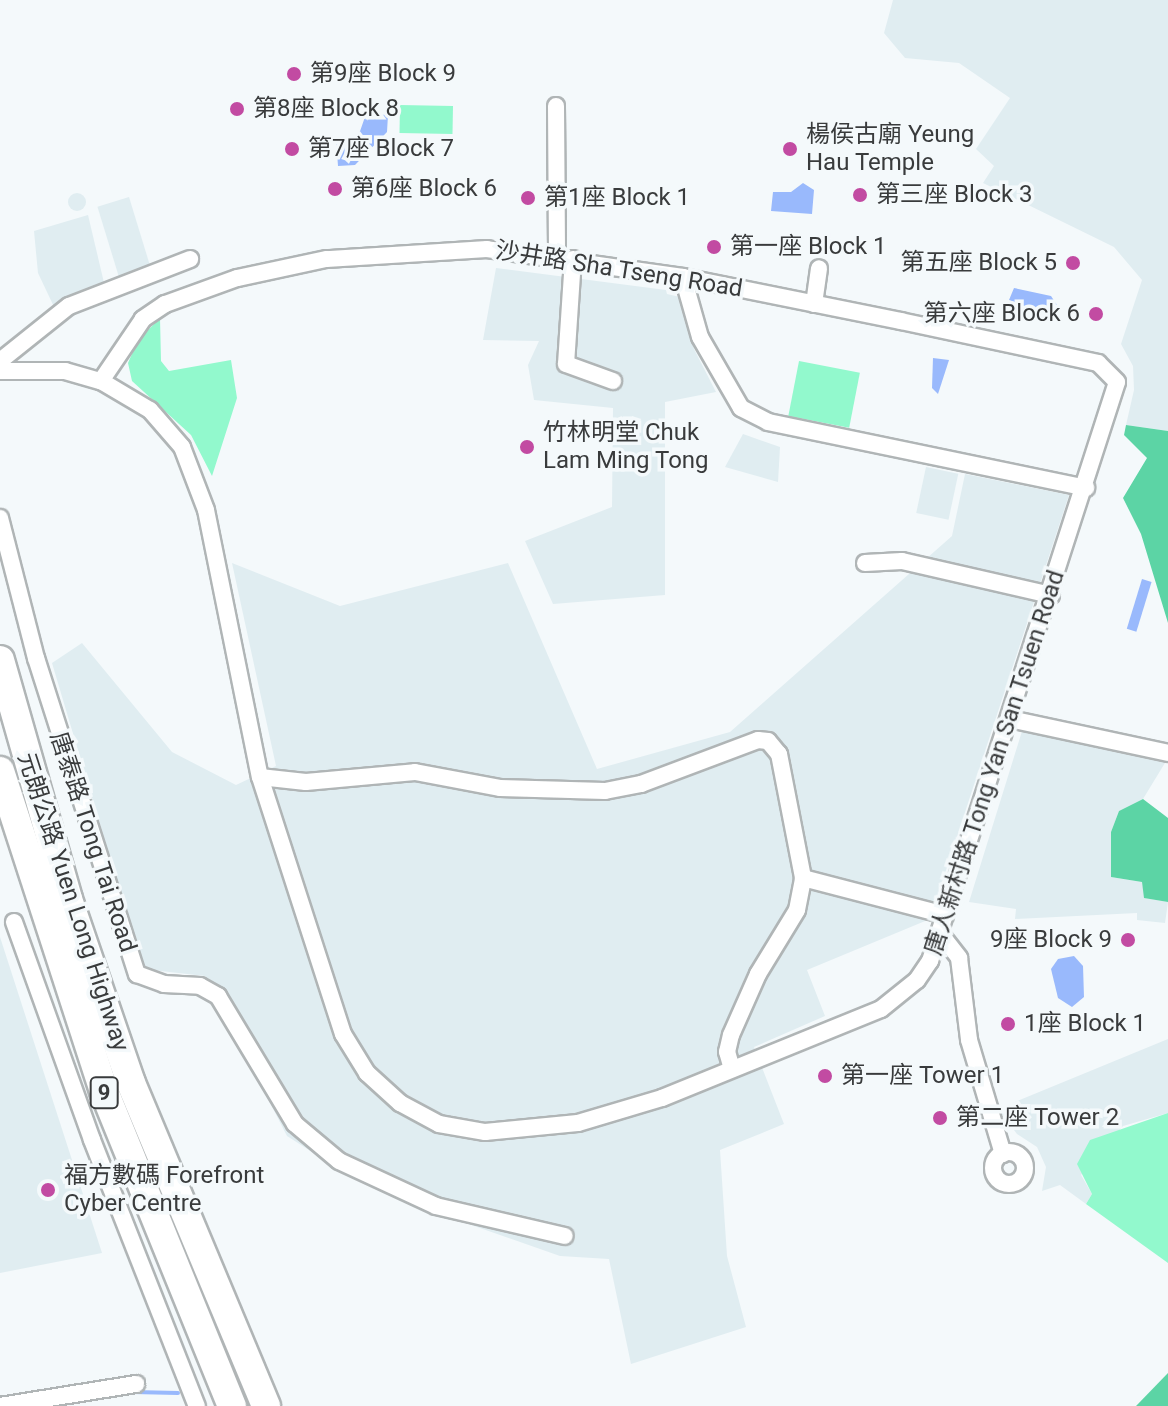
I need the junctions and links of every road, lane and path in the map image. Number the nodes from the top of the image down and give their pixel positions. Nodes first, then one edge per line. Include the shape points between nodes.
1 (556, 106) dead end
2 (565, 258) junction
3 (190, 259) dead end
4 (819, 268) dead end
5 (683, 277) junction
6 (814, 304) junction
7 (0, 361) edge
8 (0, 371) edge
9 (101, 381) junction
10 (613, 381) dead end
11 (1117, 382) joint
12 (1086, 488) junction
13 (0, 518) edge
14 (865, 563) dead end
15 (1051, 595) junction
16 (0, 660) edge
17 (1010, 719) junction
18 (1168, 753) edge
19 (0, 771) edge
20 (260, 777) junction
21 (803, 878) junction
22 (945, 915) junction
23 (14, 922) dead end
24 (939, 932) junction
25 (732, 1069) junction
26 (1003, 1154) dead end
27 (565, 1236) dead end
28 (136, 1384) dead end
29 (0, 1406) edge
30 (197, 1406) edge
31 (232, 1406) edge
32 (266, 1406) edge

1 - 2 street
2 - 5 street, 沙井路 Sha Tseng Road
2 - 9 street, 沙井路 Sha Tseng Road via 487,249 412,250 258,272 154,311 127,337
2 - 10 street via 566,364 573,371
3 - 7 street via 69,306
4 - 6 street
5 - 6 street, 沙井路 Sha Tseng Road
5 - 12 street via 700,337 741,408 754,415
6 - 11 street, 沙井路 Sha Tseng Road via 1098,363
8 - 9 street, 唐人新村路 Tong Yan San Tsuen Road via 65,371
9 - 20 street, 唐人新村路 Tong Yan San Tsuen Road via 161,421 198,478
11 - 12 street, 唐人新村路 Tong Yan San Tsuen Road
12 - 15 street, 唐人新村路 Tong Yan San Tsuen Road
13 - 27 street, 唐泰路 Tong Tai Road via 45,687 137,974 150,982 200,986 218,996 295,1124 339,1161 436,1206
14 - 15 street via 902,561
15 - 17 street, 唐人新村路 Tong Yan San Tsuen Road
16 - 32 highway, 元朗公路 Yuen Long Highway / 9 via 68,899 131,1083
17 - 18 street
17 - 22 street, 唐人新村路 Tong Yan San Tsuen Road
19 - 31 highway, 元朗公路 Yuen Long Highway / 9 via 104,1091
20 - 21 street via 306,782 415,772 500,788 605,791 768,741 779,754
20 - 25 street, 唐人新村路 Tong Yan San Tsuen Road via 343,1034 367,1073 412,1111 469,1131 553,1127 639,1106
21 - 22 street
21 - 25 street via 797,910 758,974 731,1035 727,1052
22 - 24 street, 唐人新村路 Tong Yan San Tsuen Road
23 - 30 street via 92,1140
24 - 25 street, 唐人新村路 Tong Yan San Tsuen Road via 924,971 892,1003
24 - 26 street via 959,958 969,1040
28 - 29 street

